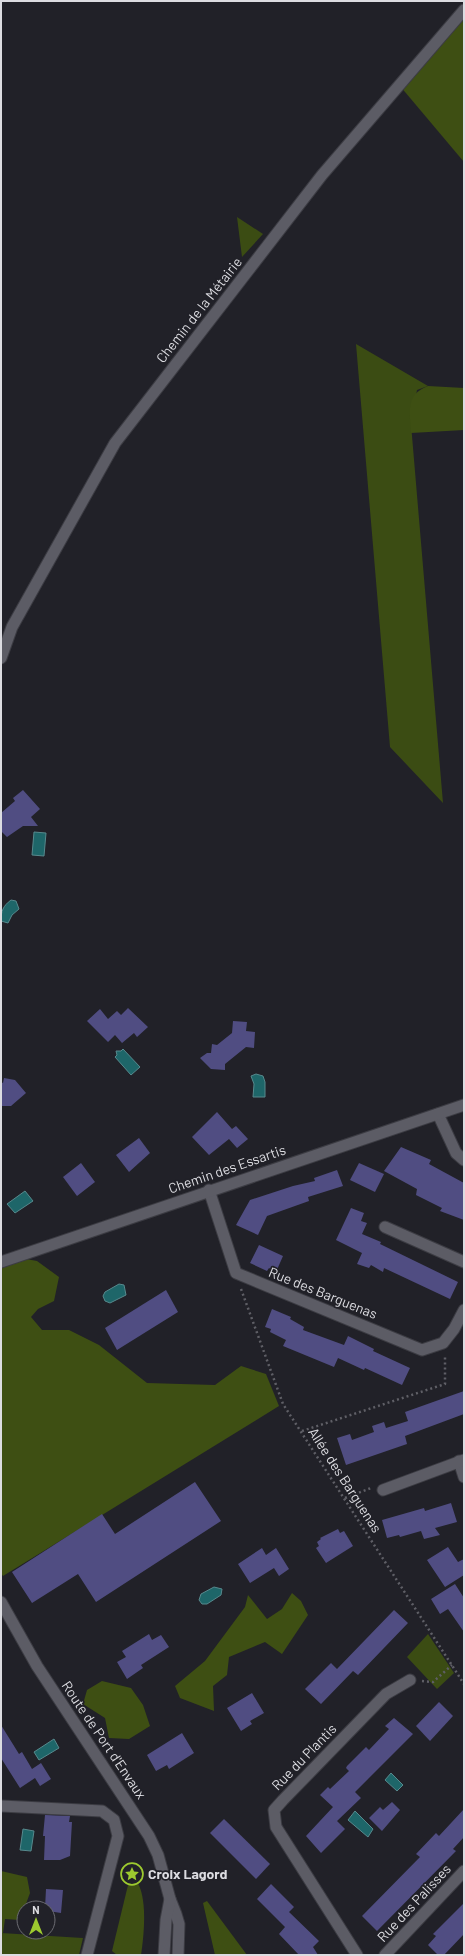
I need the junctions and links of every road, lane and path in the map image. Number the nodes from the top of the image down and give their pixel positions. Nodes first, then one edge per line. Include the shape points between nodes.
1 (464, 10) edge
2 (1, 658) edge
3 (464, 1105) edge
4 (438, 1114) junction
5 (464, 1160) edge
6 (209, 1190) junction
7 (385, 1227) dead end
8 (1, 1262) edge
9 (464, 1262) edge
10 (236, 1273) junction
11 (464, 1310) edge
12 (446, 1340) junction
13 (302, 1430) junction
14 (461, 1461) edge
15 (464, 1477) edge
16 (383, 1490) dead end
17 (1, 1602) edge
18 (452, 1665) junction
19 (410, 1680) joint
20 (464, 1684) edge
21 (1, 1806) edge
22 (464, 1871) edge
23 (170, 1899) junction
24 (87, 1955) edge
25 (164, 1955) edge
26 (178, 1955) edge
27 (357, 1955) edge
28 (385, 1955) edge

1 - 2 street, Chemin de la Métairie via 322,175 114,443 12,627
3 - 4 street, Chemin des Essartis
4 - 5 street via 456,1153
4 - 6 street, Chemin des Essartis
6 - 8 street, Chemin des Essartis
6 - 10 street
7 - 9 street
10 - 12 street, Rue des Barguenas via 422,1350
10 - 13 path, Allée des Barguenas via 283,1404
11 - 12 street
12 - 13 path via 444,1384
13 - 18 path, Allée des Barguenas
14 - 15 street
14 - 16 street
17 - 23 street, Route de Port d'Envaux via 37,1666 149,1836 158,1855
18 - 19 path via 433,1682
18 - 20 path, Allée des Barguenas
19 - 27 street, Rue du Plantis via 386,1694 274,1810 276,1827
21 - 24 street via 102,1812 114,1820 118,1836
22 - 28 street, Rue des Palisses
23 - 25 street
23 - 26 street, Route de Port d'Envaux via 179,1924

